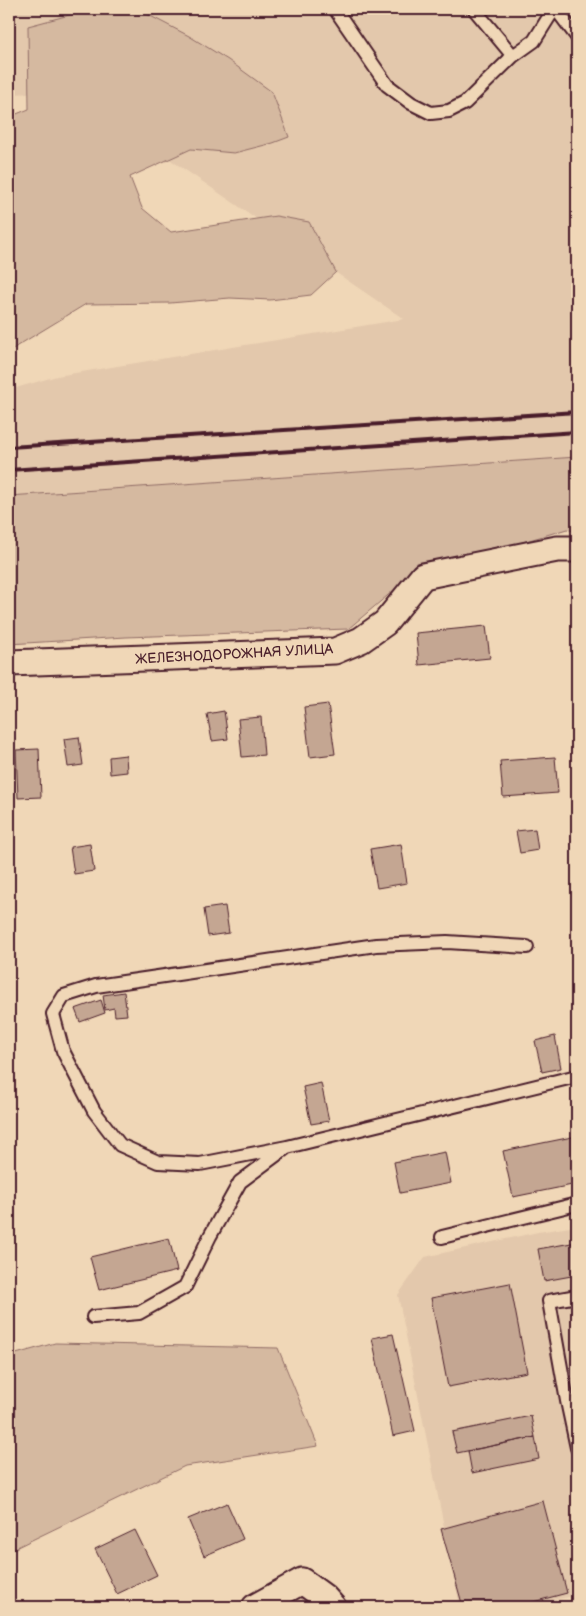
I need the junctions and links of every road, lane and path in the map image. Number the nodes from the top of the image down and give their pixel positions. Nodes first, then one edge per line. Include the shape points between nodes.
1 (335, 9) edge
2 (474, 9) edge
3 (555, 9) edge
4 (577, 37) edge
5 (513, 56) junction
6 (577, 549) edge
7 (9, 663) edge
8 (527, 947) dead end
9 (577, 1076) edge
10 (287, 1146) junction
11 (577, 1204) edge
12 (442, 1237) dead end
13 (577, 1296) edge
14 (93, 1317) dead end
15 (572, 1399) edge
16 (577, 1448) edge
17 (254, 1607) edge
18 (333, 1607) edge

1 - 5 lane via 388,85 411,103 431,113 450,111 465,103
2 - 5 lane
3 - 4 lane
3 - 5 lane via 534,41
6 - 7 street, ЖЕЛЕЗНОДОРОЖНАЯ УЛИЦА via 557,549 423,576 385,624 361,640 335,651
8 - 10 lane via 447,942 376,945 96,986 64,996 53,1014 63,1051 94,1111 120,1145 158,1162 200,1164
9 - 10 lane
10 - 14 lane via 240,1182 185,1288 139,1313
11 - 12 lane
13 - 15 lane via 549,1301
15 - 16 lane
17 - 18 street via 302,1581

